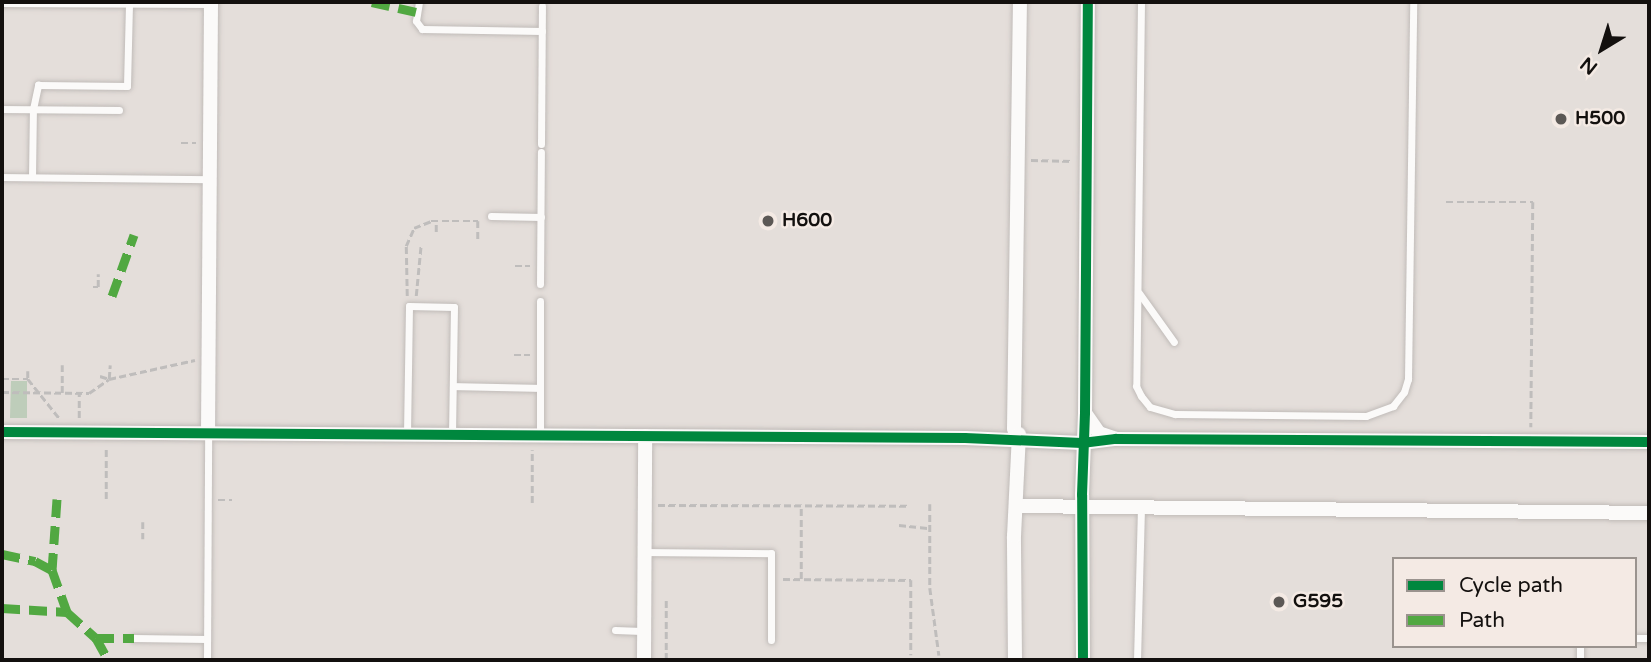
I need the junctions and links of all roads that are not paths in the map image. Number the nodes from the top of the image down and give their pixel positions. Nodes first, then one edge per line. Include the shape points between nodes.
1 (419, 2) edge
2 (1020, 2) edge
3 (1088, 2) edge
4 (1141, 2) edge
5 (1413, 2) edge
6 (5, 3) edge
7 (41, 3) edge
8 (129, 3) edge
9 (211, 3) edge
10 (542, 6) dead end
11 (542, 32) junction
12 (2, 108) edge
13 (33, 109) junction
14 (119, 110) dead end
15 (2, 177) edge
16 (32, 177) junction
17 (210, 179) junction
18 (491, 216) dead end
19 (541, 217) junction
20 (540, 284) dead end
21 (1138, 292) junction
22 (540, 301) dead end
23 (1174, 342) dead end
24 (453, 386) junction
25 (540, 388) junction
26 (1085, 413) junction
27 (2, 432) edge
28 (208, 433) junction
29 (407, 434) junction
30 (452, 435) junction
31 (540, 435) junction
32 (645, 436) junction
33 (1116, 439) junction
34 (1017, 442) junction
35 (1082, 443) junction
36 (1649, 443) edge
37 (1017, 506) junction
38 (1083, 508) junction
39 (1141, 509) junction
40 (1649, 513) edge
41 (645, 552) junction
42 (615, 630) dead end
43 (644, 631) junction
44 (134, 638) dead end
45 (207, 639) junction
46 (771, 640) dead end
47 (207, 659) edge
48 (644, 660) edge
49 (1015, 660) edge
50 (1083, 660) edge
51 (1137, 660) edge

1 - 11 lane via 416,21 422,29
2 - 34 street
3 - 26 street
4 - 21 lane
5 - 21 lane via 1409,368 1407,386 1393,406 1366,416 1175,414 1158,410 1145,402 1136,386
6 - 7 lane
7 - 8 lane
8 - 9 lane
8 - 13 lane via 127,86 38,85
9 - 17 street
10 - 11 lane
11 - 19 lane
12 - 13 lane
13 - 14 lane
13 - 16 lane
15 - 16 lane
16 - 17 lane
17 - 28 street
18 - 19 lane
19 - 20 lane
21 - 23 lane
22 - 25 lane
24 - 25 lane
24 - 29 lane via 454,307 412,306
24 - 30 lane
25 - 31 lane
26 - 33 street via 1099,433
26 - 35 street
27 - 28 street
28 - 29 street
28 - 45 lane
29 - 30 street
30 - 31 street
31 - 32 street
32 - 34 street
32 - 41 street
33 - 35 street
33 - 36 street
34 - 35 street
34 - 37 street
35 - 38 street
37 - 38 street
37 - 49 street
38 - 39 street
38 - 50 street
39 - 40 street
39 - 51 lane
41 - 43 street
41 - 46 lane via 771,553
42 - 43 lane
43 - 48 street
44 - 45 lane
45 - 47 lane

